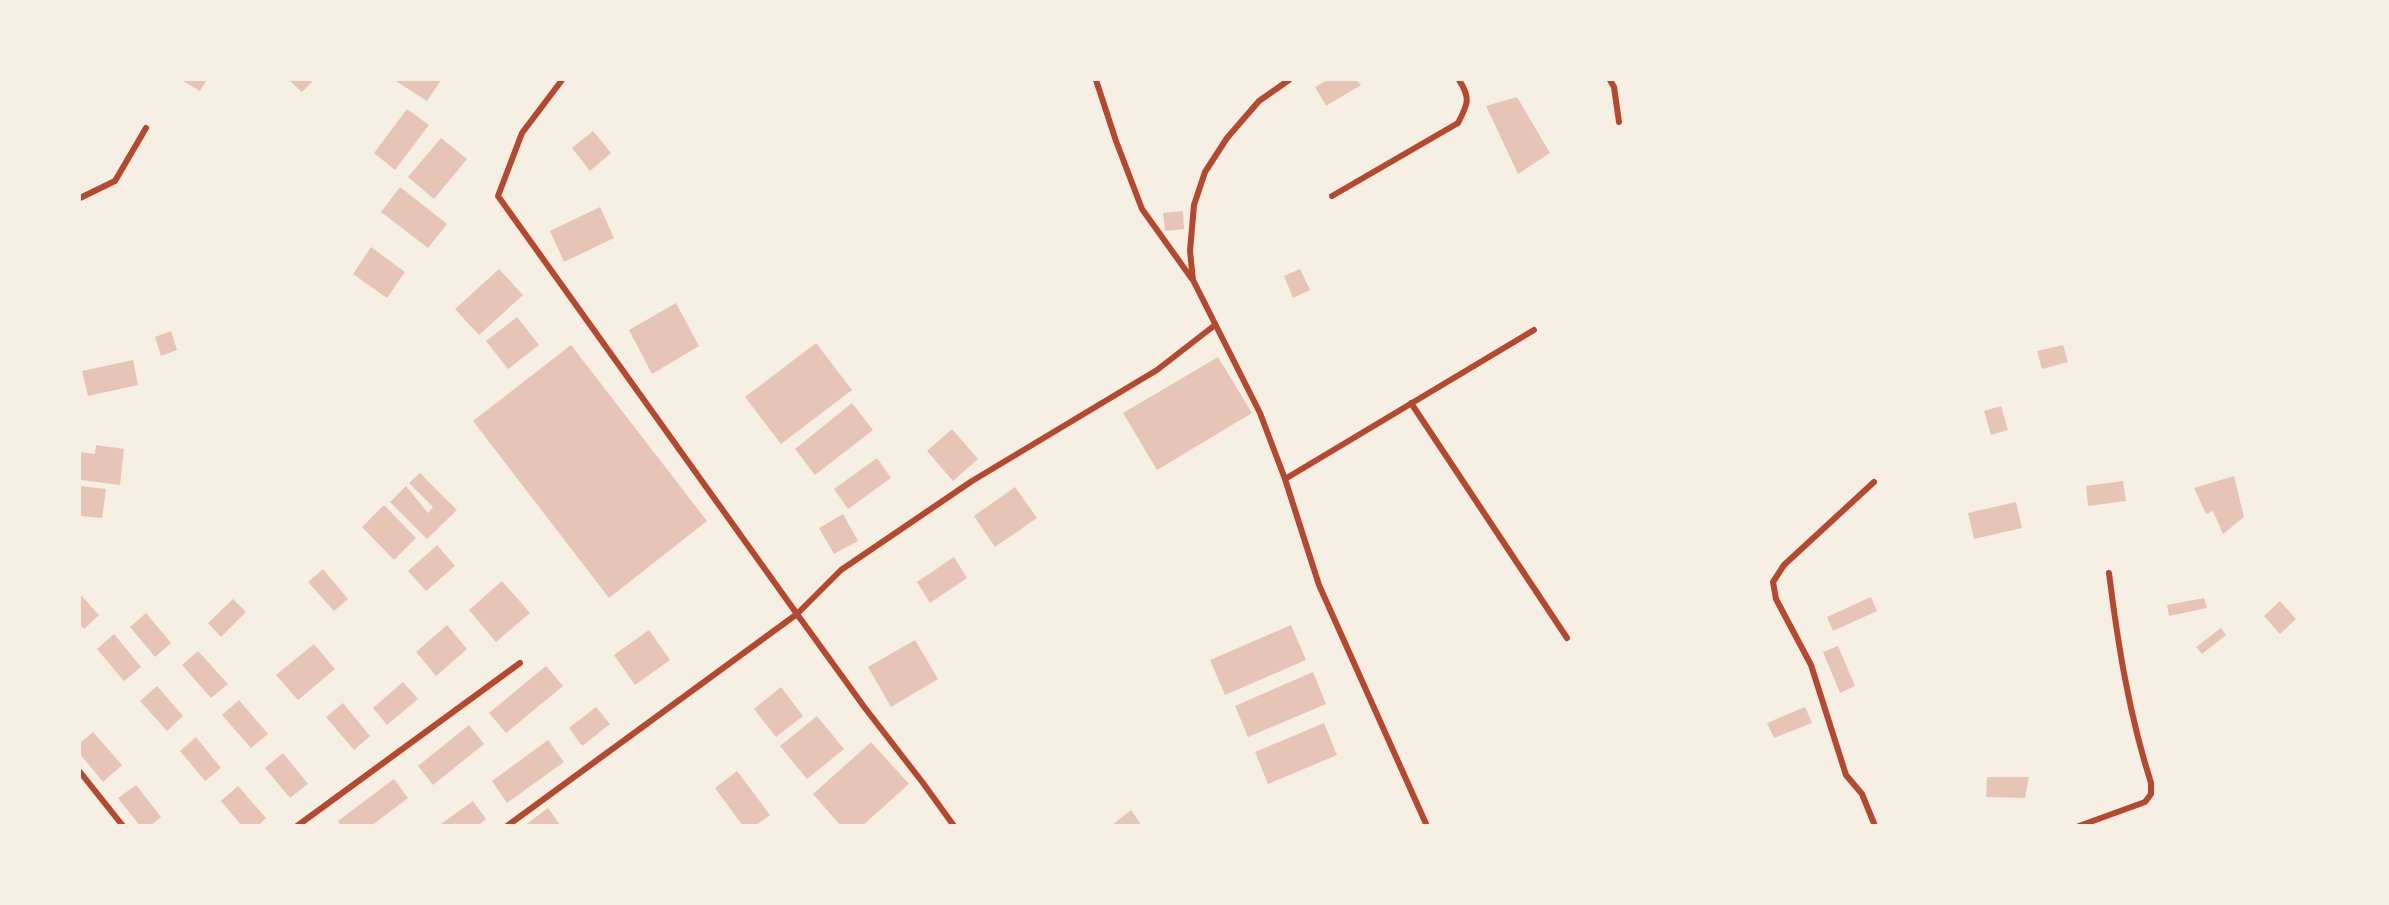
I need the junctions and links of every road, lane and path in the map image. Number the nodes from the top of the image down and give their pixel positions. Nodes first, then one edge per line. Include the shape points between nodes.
1 (562, 80) edge
2 (1096, 80) edge
3 (1289, 80) edge
4 (1459, 80) edge
5 (1610, 80) edge
6 (1619, 122) dead end
7 (146, 128) dead end
8 (1332, 196) dead end
9 (80, 198) edge
10 (1192, 280) junction
11 (1215, 325) junction
12 (1534, 330) dead end
13 (1411, 403) junction
14 (1285, 479) junction
15 (1874, 482) dead end
16 (2109, 573) dead end
17 (797, 614) junction
18 (1567, 638) dead end
19 (520, 663) dead end
20 (80, 772) edge
21 (123, 825) edge
22 (297, 825) edge
23 (507, 825) edge
24 (954, 825) edge
25 (1427, 825) edge
26 (1875, 825) edge
27 (2079, 825) edge

1 - 17 street via 522,133 498,196
2 - 10 street via 1142,209
3 - 10 street via 1259,101 1227,138 1205,172 1194,205
4 - 8 street via 1467,92 1467,106 1458,123
5 - 6 street
7 - 9 street via 115,181
10 - 11 street
11 - 14 street via 1260,413
11 - 17 street via 1157,370 972,481 841,570
12 - 13 street
13 - 14 street
13 - 18 street
14 - 25 street via 1319,585
15 - 26 street via 1784,565 1773,582 1776,599 1811,665 1846,775 1862,794
16 - 27 street via 2128,705 2151,794 2145,802
17 - 23 street
17 - 24 street
19 - 22 street
20 - 21 street

